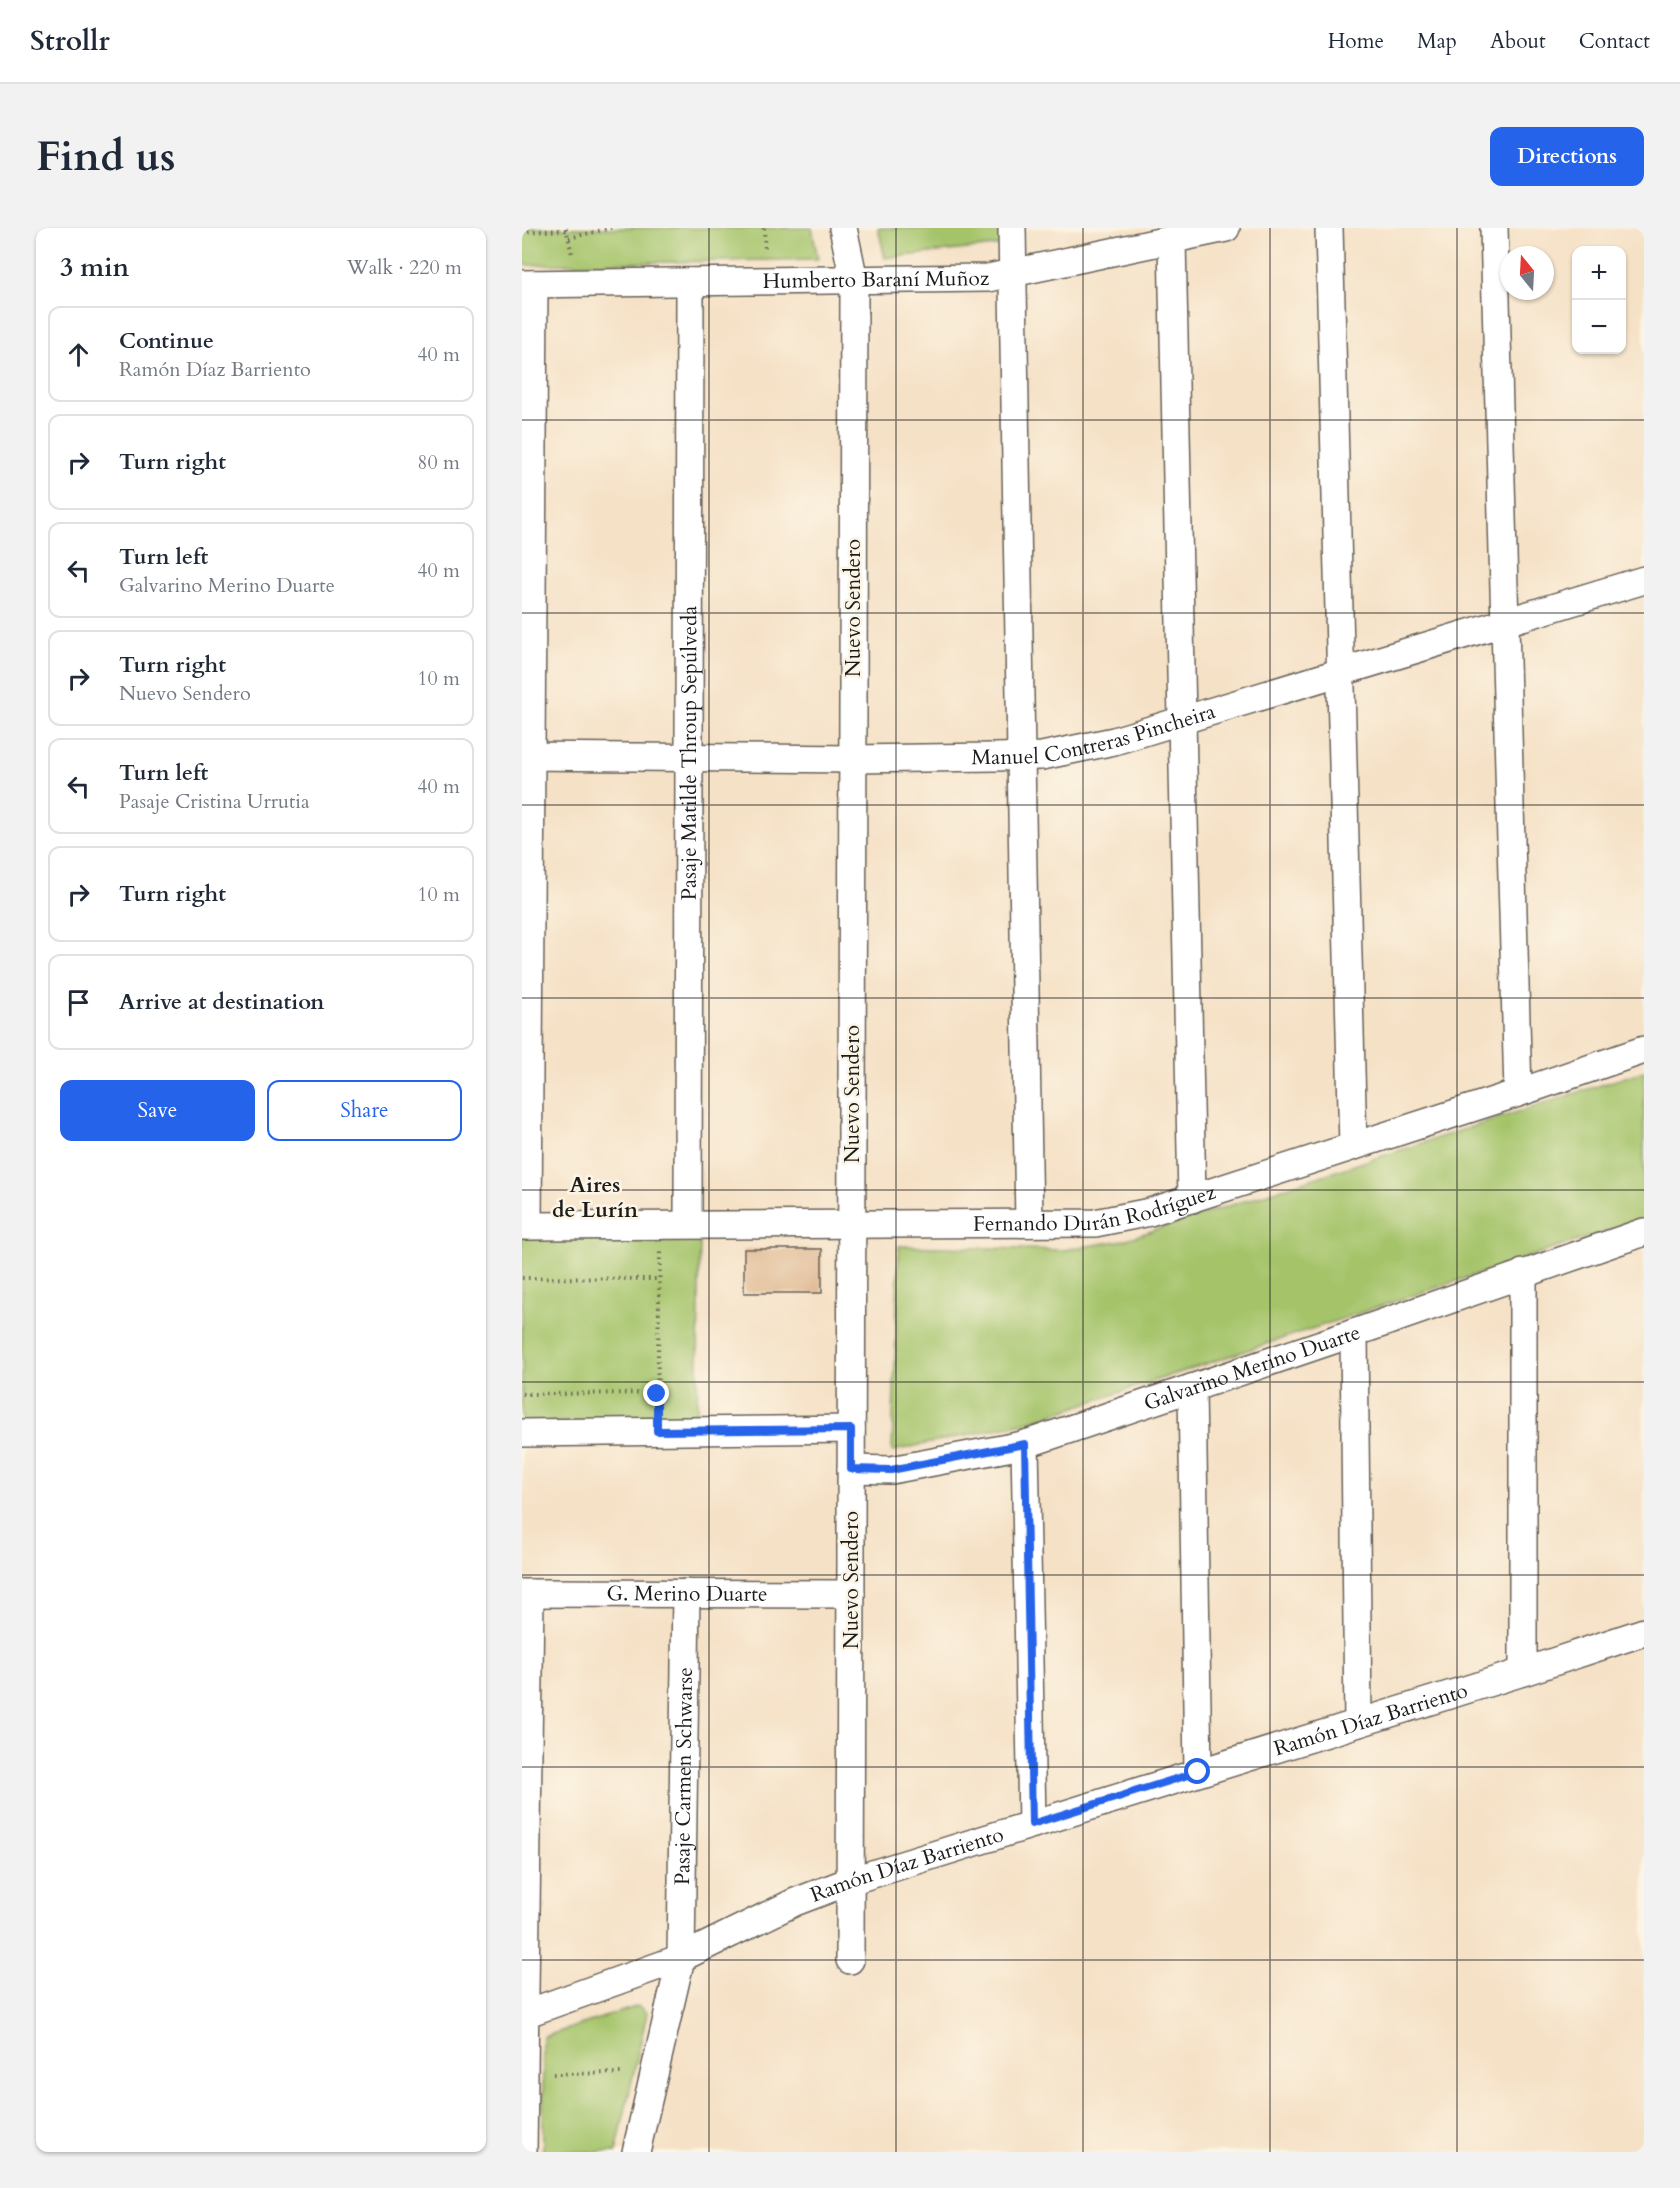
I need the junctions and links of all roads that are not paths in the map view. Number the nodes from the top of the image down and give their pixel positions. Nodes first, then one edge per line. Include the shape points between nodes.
1 (843, 228) edge
2 (1012, 228) edge
3 (1329, 228) edge
4 (1494, 228) edge
5 (1214, 229) edge
6 (1172, 240) junction
7 (1013, 274) junction
8 (854, 280) junction
9 (690, 282) junction
10 (528, 284) edge
11 (1644, 580) edge
12 (1506, 622) junction
13 (1342, 672) junction
14 (1182, 720) junction
15 (526, 756) edge
16 (1021, 756) junction
17 (689, 757) junction
18 (853, 759) junction
19 (1644, 1050) edge
20 (1518, 1093) junction
21 (1353, 1146) junction
22 (1192, 1199) junction
23 (1029, 1223) junction
24 (688, 1224) junction
25 (852, 1224) junction
26 (525, 1226) edge
27 (1644, 1232) edge
28 (1523, 1273) junction
29 (1354, 1333) junction
30 (1191, 1388) junction
31 (851, 1429) junction
32 (522, 1433) edge
33 (1025, 1444) junction
34 (851, 1469) junction
35 (526, 1593) edge
36 (686, 1593) junction
37 (851, 1594) junction
38 (1644, 1632) edge
39 (1523, 1672) junction
40 (1358, 1723) junction
41 (1198, 1772) junction
42 (1032, 1824) junction
43 (850, 1881) junction
44 (681, 1958) junction
45 (850, 1960) dead end
46 (524, 2015) edge
47 (523, 2152) edge
48 (636, 2152) edge

1 - 8 street, Nuevo Sendero
2 - 7 street
3 - 13 street
4 - 12 street
5 - 6 street, Humberto Baraní Muñoz
6 - 7 street, Humberto Baraní Muñoz
6 - 14 street
7 - 8 street, Humberto Baraní Muñoz via 988,278
7 - 16 street
8 - 9 street, Humberto Baraní Muñoz
8 - 18 street, Nuevo Sendero
9 - 10 street, Humberto Baraní Muñoz
9 - 17 street, Pasaje Matilde Throup Sepúlveda
10 - 15 street
11 - 12 street, Manuel Contreras Pincheira
12 - 13 street, Manuel Contreras Pincheira
12 - 20 street
13 - 14 street, Manuel Contreras Pincheira
13 - 21 street
14 - 16 street, Manuel Contreras Pincheira via 1114,741 1042,756
14 - 22 street
15 - 17 street, Manuel Contreras Pincheira
15 - 26 street
16 - 18 street, Manuel Contreras Pincheira
16 - 23 street
17 - 18 street, Manuel Contreras Pincheira
17 - 24 street, Pasaje Matilde Throup Sepúlveda
18 - 25 street, Nuevo Sendero
19 - 20 street, Fernando Durán Rodríguez
20 - 21 street, Fernando Durán Rodríguez
21 - 22 street, Fernando Durán Rodríguez
22 - 23 street, Fernando Durán Rodríguez via 1095,1223
23 - 25 street, Fernando Durán Rodríguez
24 - 25 street, Fernando Durán Rodríguez
24 - 26 street, Fernando Durán Rodríguez
25 - 31 street, Nuevo Sendero
27 - 28 street, Galvarino Merino Duarte
28 - 29 street, Galvarino Merino Duarte
28 - 39 street
29 - 30 street, Galvarino Merino Duarte
29 - 40 street
30 - 33 street, Galvarino Merino Duarte
30 - 41 street
31 - 32 street
31 - 34 street, Nuevo Sendero
33 - 34 street, Galvarino Merino Duarte via 891,1470
33 - 42 street
34 - 37 street, Nuevo Sendero
35 - 36 street, G. Merino Duarte
35 - 46 street
36 - 37 street, G. Merino Duarte
36 - 44 street, Pasaje Carmen Schwarse
37 - 43 street, Nuevo Sendero
38 - 39 street, Ramón Díaz Barriento
39 - 40 street, Ramón Díaz Barriento
40 - 41 street, Ramón Díaz Barriento
41 - 42 street, Ramón Díaz Barriento
42 - 43 street, Ramón Díaz Barriento
43 - 44 street, Ramón Díaz Barriento via 795,1902
43 - 45 street, Nuevo Sendero
44 - 46 street, Ramón Díaz Barriento
44 - 48 street, Pasaje Carmen Schwarse
46 - 47 street

